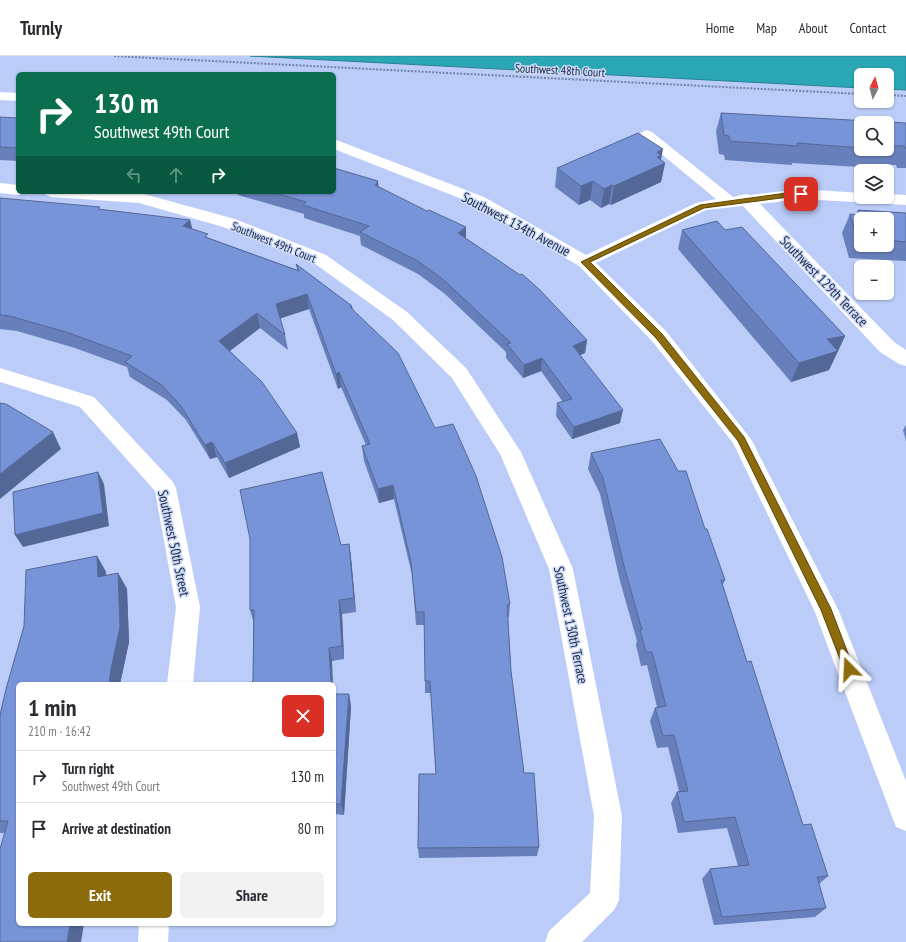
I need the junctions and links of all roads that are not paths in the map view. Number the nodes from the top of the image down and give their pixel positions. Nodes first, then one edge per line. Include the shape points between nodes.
1 (0, 96) edge
2 (16, 97) edge
3 (647, 135) dead end
4 (336, 145) edge
5 (0, 188) edge
6 (16, 190) edge
7 (81, 194) edge
8 (906, 200) edge
9 (737, 201) junction
10 (585, 262) junction
11 (906, 359) edge
12 (459, 373) joint
13 (0, 375) edge
14 (180, 682) edge
15 (906, 817) edge
16 (154, 926) edge
17 (153, 942) edge
18 (560, 942) edge

1 - 2 street
3 - 9 street, Southwest 129th Terrace
4 - 10 street, Southwest 134th Avenue via 478,200
5 - 6 street
7 - 12 street, Southwest 49th Court via 140,198 229,223 320,259 400,316
8 - 9 street via 801,194
9 - 10 street via 702,206
9 - 11 street, Southwest 129th Terrace via 887,348
10 - 15 street, Southwest 134th Avenue via 659,336 741,439 826,609
12 - 18 street, Southwest 130th Terrace via 510,452 561,569 608,816 604,900
13 - 14 street, Southwest 50th Street via 87,402 165,488 188,607
16 - 17 street

